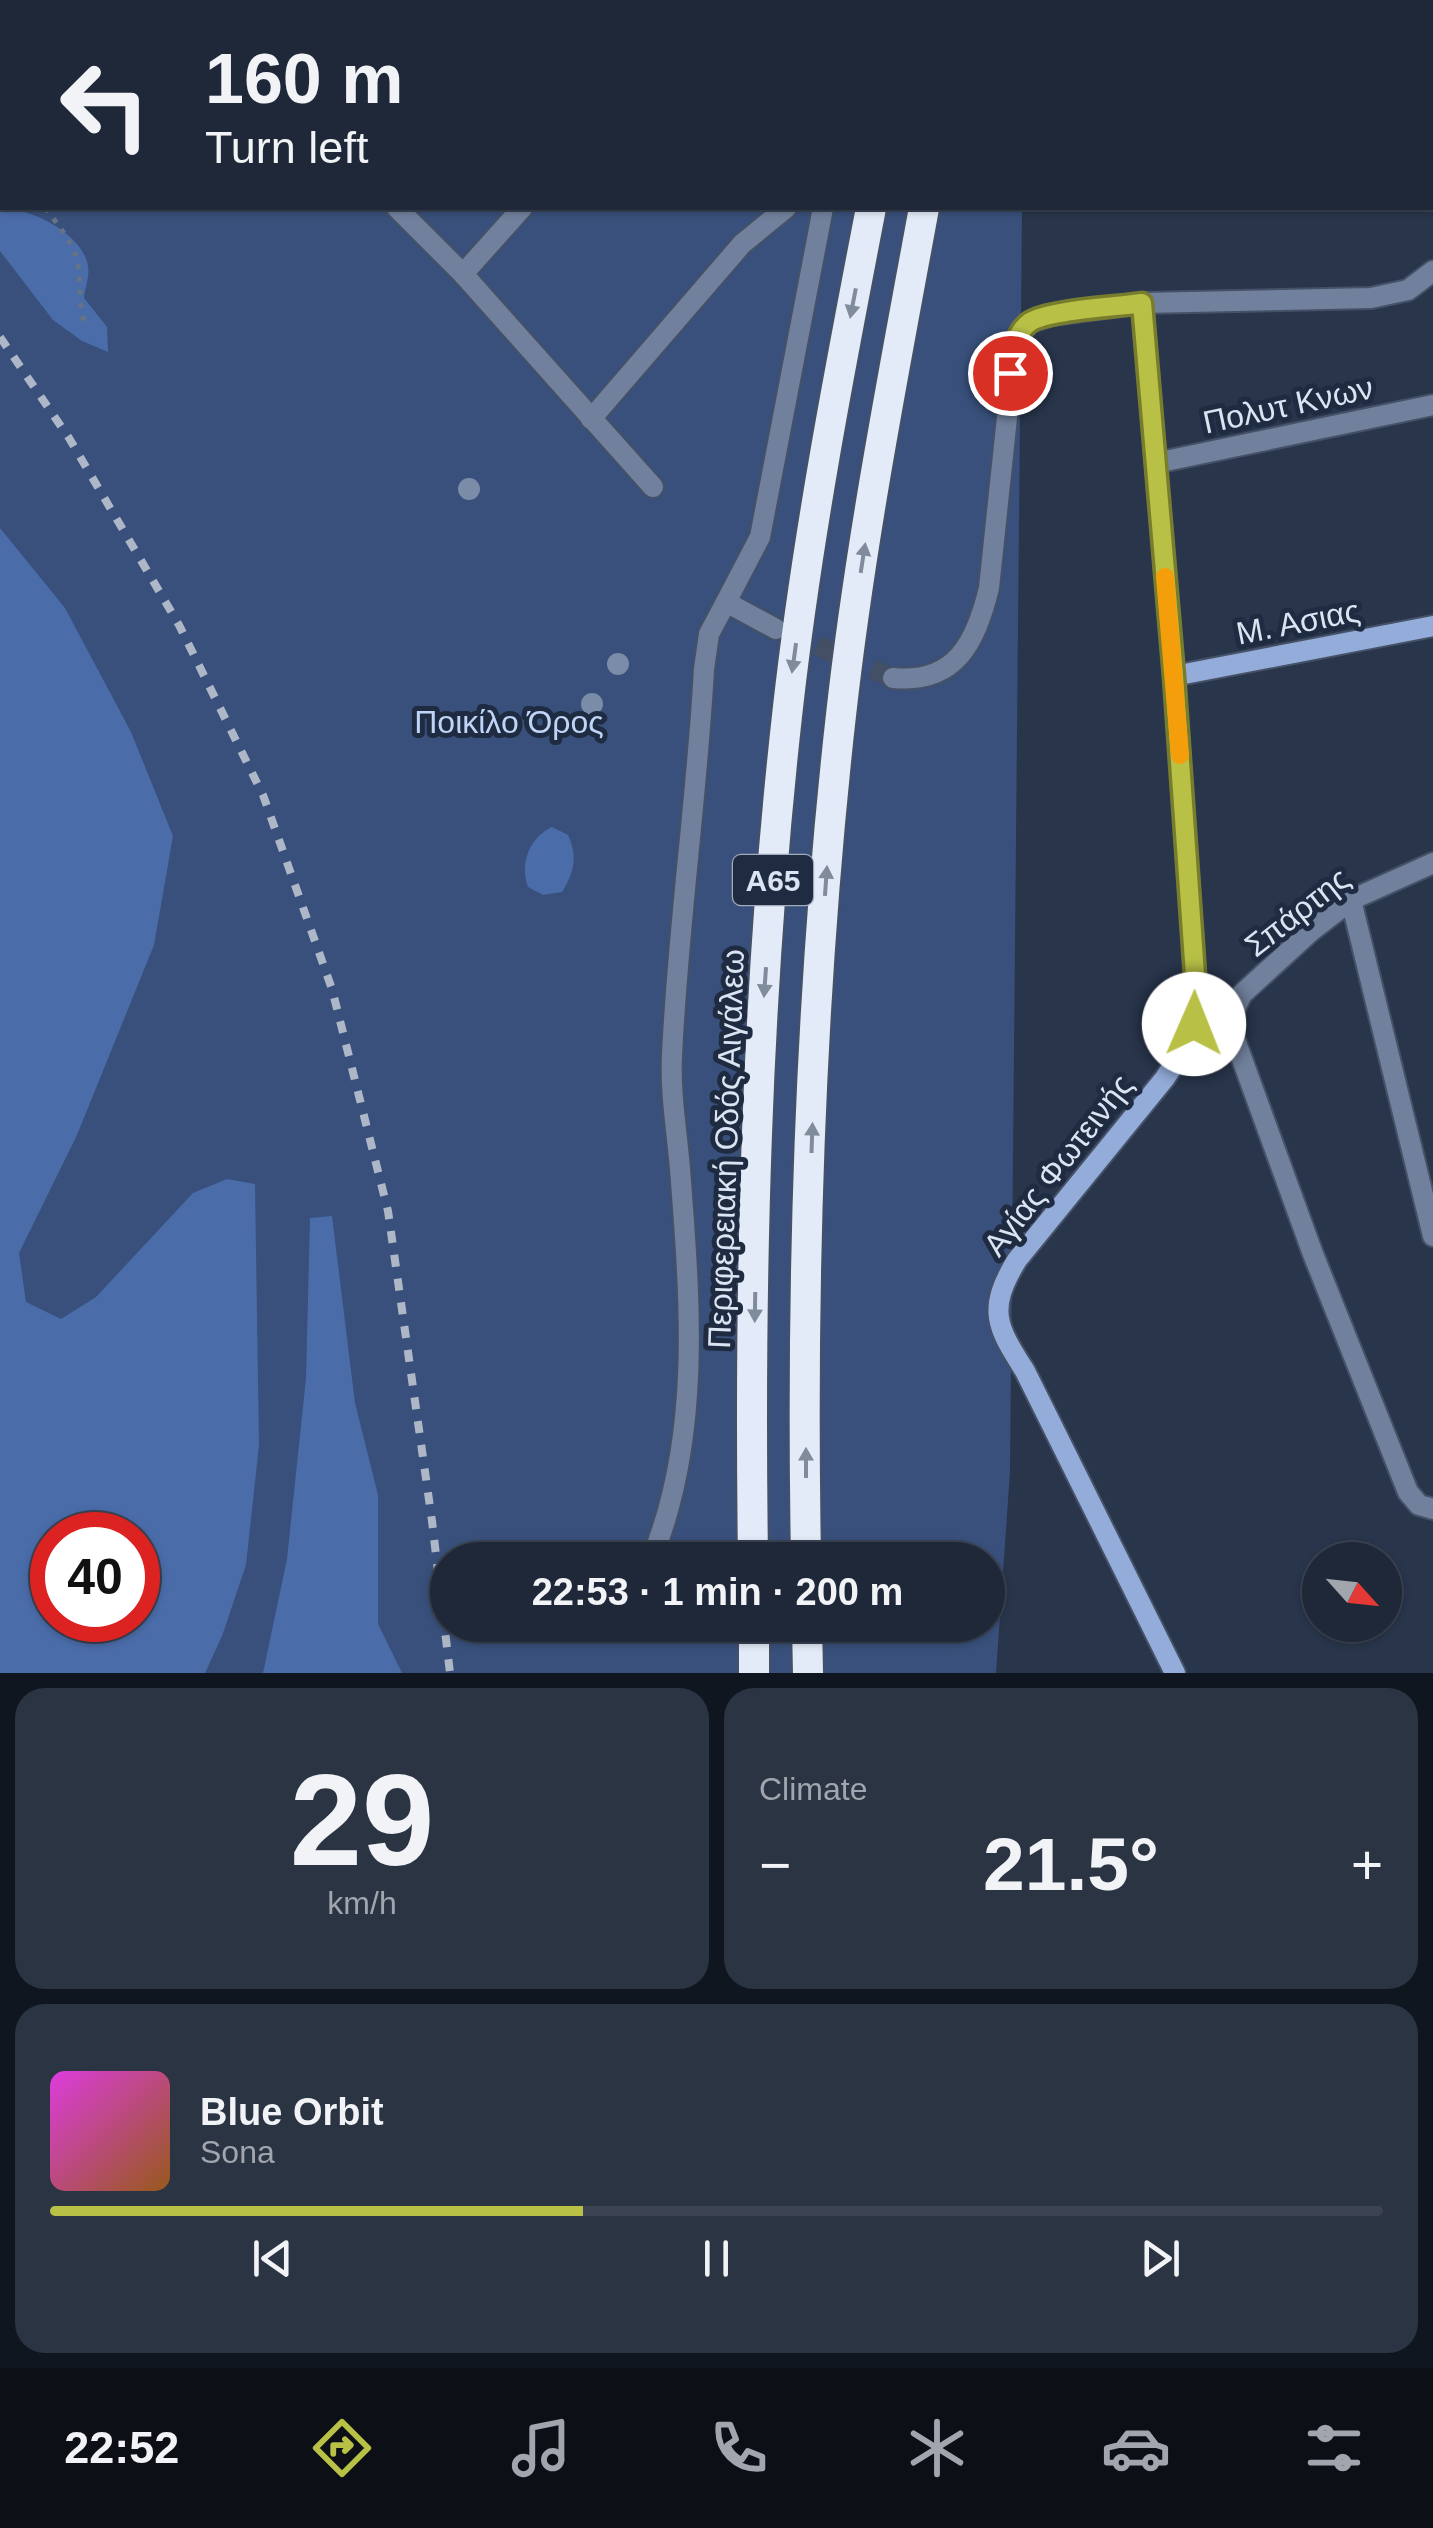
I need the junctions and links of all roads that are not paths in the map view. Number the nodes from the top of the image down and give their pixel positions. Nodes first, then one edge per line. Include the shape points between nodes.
1 (400, 210) edge
2 (520, 210) edge
3 (784, 210) edge
4 (824, 210) edge
5 (871, 210) edge
6 (924, 210) edge
7 (1433, 271) edge
8 (462, 274) junction
9 (1142, 303) junction
10 (1433, 405) edge
11 (591, 420) junction
12 (1156, 463) junction
13 (654, 487) dead end
14 (726, 602) junction
15 (1433, 611) edge
16 (1433, 626) edge
17 (776, 628) tunnel mouth
18 (1433, 634) edge
19 (1174, 676) junction
20 (893, 678) tunnel mouth
21 (1433, 864) edge
22 (1351, 900) junction
23 (1433, 1236) edge
24 (1433, 1509) edge
25 (659, 1542) edge
26 (753, 1542) edge
27 (806, 1542) edge
28 (754, 1642) edge
29 (807, 1642) edge
30 (754, 1673) edge
31 (808, 1673) edge
32 (1175, 1673) edge

1 - 8 street
2 - 8 street
3 - 11 street via 742,244
4 - 14 street via 760,537
5 -> 26 highway, Περιφερειακή Οδός Αιγάλεω / Α65 via 808,564 778,814 760,1045
27 -> 6 highway, Α65 via 815,1048 830,820 861,572
7 - 9 street via 1408,290 1371,298
8 - 11 street
9 - 12 street, Αγίας Φωτεινής
9 - 20 street via 1052,315 1030,322 1017,338 982,620 956,661 933,676
10 - 12 street, Πολυτ Κνων
11 - 13 street
12 - 19 street, Αγίας Φωτεινής
14 - 17 street
14 - 25 street via 709,634 704,668 672,1059 687,1291 684,1440
15 - 16 street
16 - 18 street
16 - 19 street, Μ. Ασιας
19 - 32 street, Αγίας Φωτεινής via 1194,1024 1165,1078 1017,1260 996,1309 1000,1332
21 - 22 street, Σπάρτης
22 - 23 street
22 - 24 street, Σπάρτης via 1242,994 1234,1010 1234,1038 1408,1492 1418,1505
28 - 30 highway
29 - 31 highway

